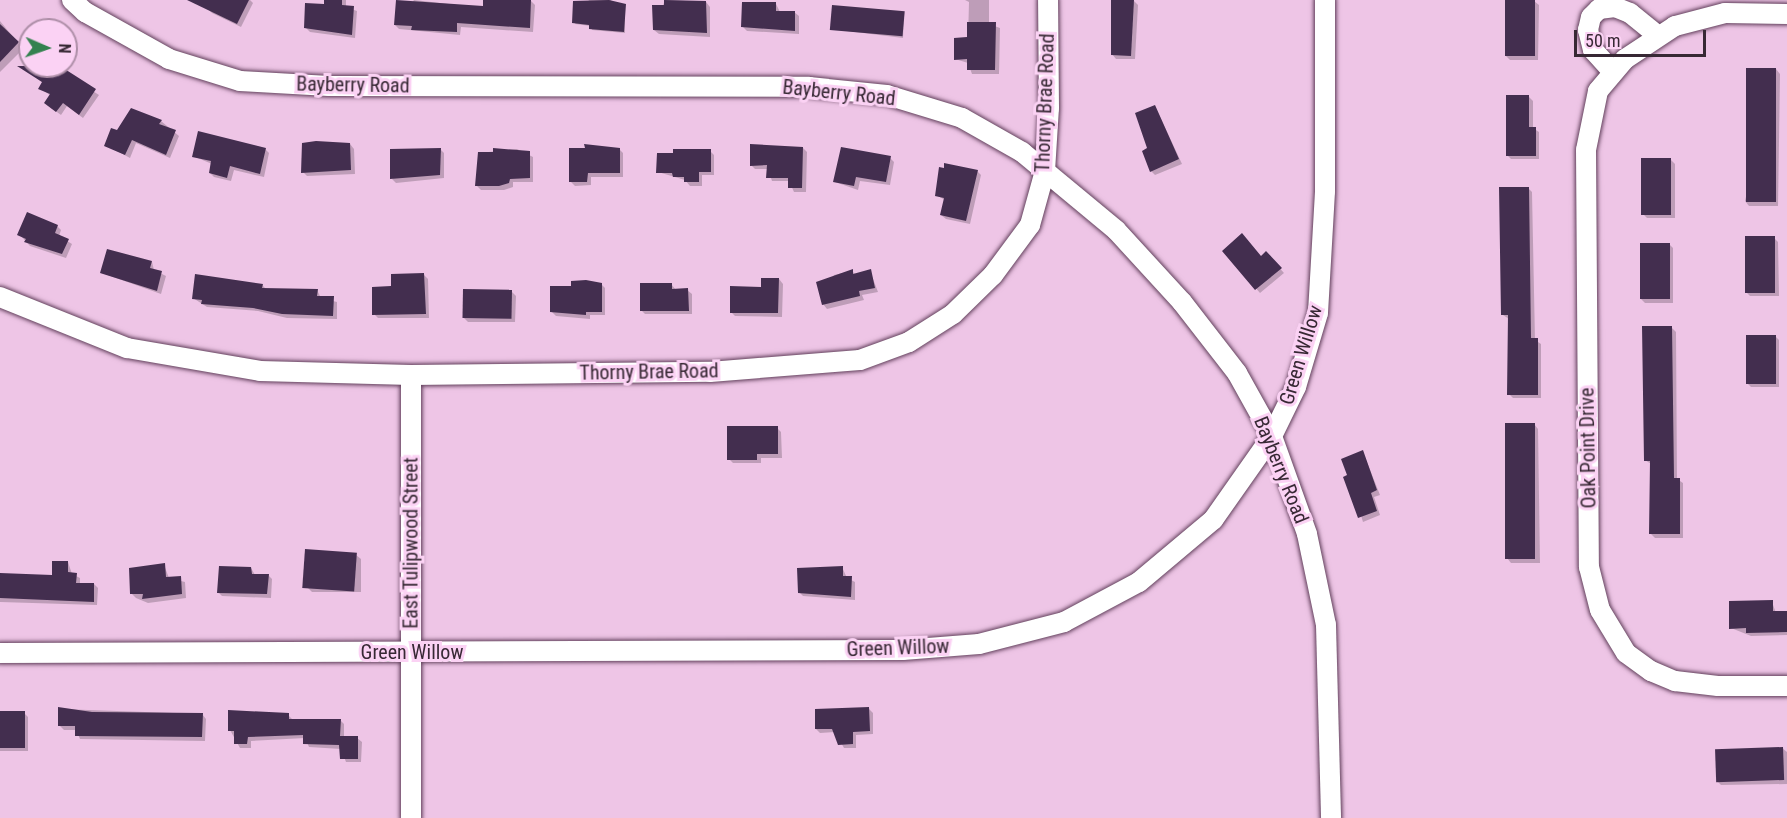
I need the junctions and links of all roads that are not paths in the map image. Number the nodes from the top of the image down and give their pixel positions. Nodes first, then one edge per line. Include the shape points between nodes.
1 (72, 0) edge
2 (1048, 0) edge
3 (1324, 0) edge
4 (1787, 14) edge
5 (1658, 36) junction
6 (1613, 72) junction
7 (1044, 171) junction
8 (0, 297) edge
9 (411, 375) junction
10 (1272, 436) junction
11 (0, 652) edge
12 (411, 652) junction
13 (1787, 686) edge
14 (411, 818) edge
15 (1331, 818) edge

1 - 7 street, Bayberry Road via 85,12 169,58 240,81 329,86 804,87 885,94 962,118 1022,152
2 - 7 street, Thorny Brae Road via 1049,108
3 - 10 street, Green Willow via 1325,191 1318,313 1296,387
4 - 5 street, Oak Point Drive via 1725,13 1675,26
5 - 6 street, Oak Point Drive via 1625,58
5 - 6 street via 1629,12 1615,7 1599,9 1591,17 1588,30 1593,50
6 - 13 street, Oak Point Drive via 1598,91 1586,150 1589,567 1600,610 1626,653 1651,671 1675,681 1718,686
7 - 9 street, Thorny Brae Road via 1030,225 993,274 953,314 909,342 860,360 710,372
7 - 10 street, Bayberry Road via 1116,230 1182,302 1237,373
8 - 9 street, Thorny Brae Road via 127,348 260,371
9 - 12 street, East Tulipwood Street
10 - 12 street, Green Willow via 1213,520 1139,582 1064,622 979,644 903,650
10 - 15 street, Bayberry Road via 1307,534 1326,625
11 - 12 street, Green Willow
12 - 14 street, East Tulipwood Street

